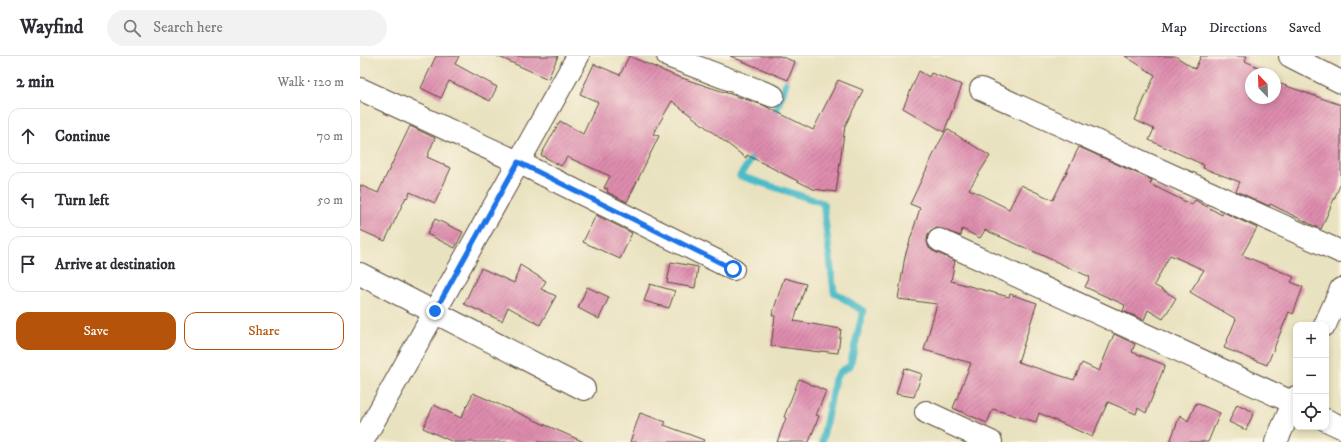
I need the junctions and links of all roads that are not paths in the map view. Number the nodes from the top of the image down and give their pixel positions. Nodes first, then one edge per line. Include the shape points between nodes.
1 (578, 56) edge
2 (668, 56) edge
3 (1290, 56) edge
4 (1341, 82) edge
5 (360, 89) edge
6 (981, 89) dead end
7 (773, 96) dead end
8 (518, 162) junction
9 (939, 240) dead end
10 (1341, 252) edge
11 (733, 269) dead end
12 (360, 274) edge
13 (1341, 289) edge
14 (435, 311) junction
15 (1326, 322) edge
16 (584, 389) dead end
17 (1293, 400) edge
18 (1293, 405) edge
19 (926, 412) dead end
20 (1329, 421) edge
21 (1341, 427) edge
22 (362, 442) edge
23 (991, 442) edge
24 (1276, 442) edge

1 - 8 street
2 - 7 street
3 - 4 street
5 - 8 street
6 - 10 street
8 - 11 street
8 - 14 street
9 - 17 street
12 - 14 street
13 - 15 street
14 - 16 street
14 - 22 street
18 - 24 street
19 - 23 street
20 - 21 street

